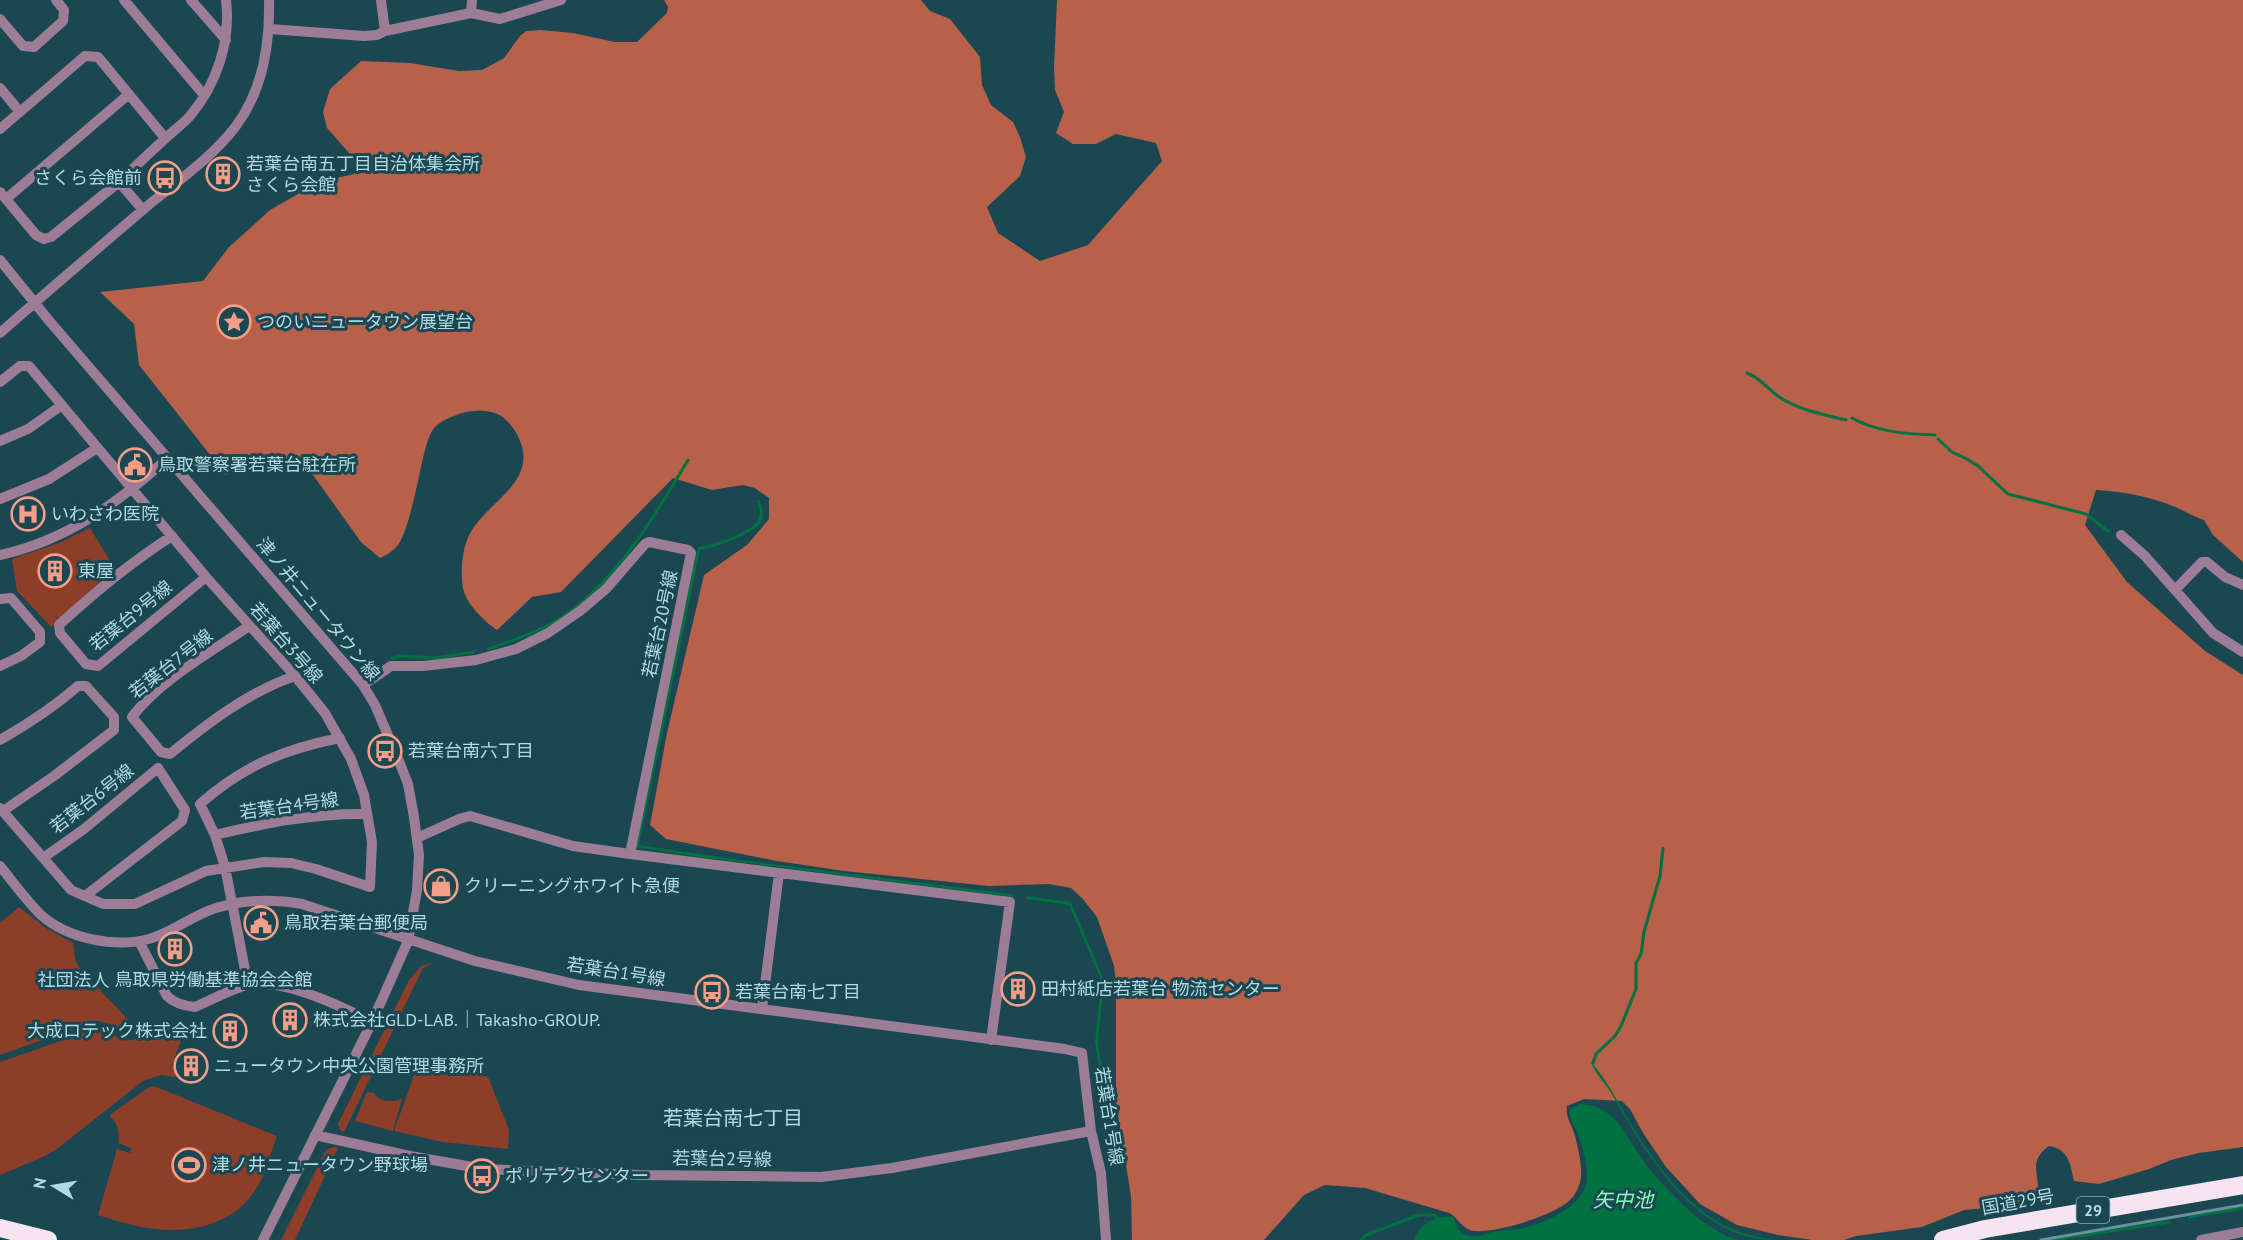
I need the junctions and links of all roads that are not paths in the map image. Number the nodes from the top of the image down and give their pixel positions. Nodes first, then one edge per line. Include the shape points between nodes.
1 (56, 0) edge
2 (124, 0) edge
3 (191, 0) edge
4 (226, 0) edge
5 (269, 0) edge
6 (381, 0) edge
7 (472, 0) edge
8 (561, 0) edge
9 (471, 13) junction
10 (0, 19) edge
11 (270, 29) junction
12 (385, 31) junction
13 (226, 40) junction
14 (0, 88) edge
15 (129, 94) junction
16 (204, 95) junction
17 (20, 112) junction
18 (0, 129) edge
19 (165, 138) junction
20 (119, 182) junction
21 (3, 195) edge
22 (143, 210) junction
23 (0, 261) edge
24 (34, 302) junction
25 (0, 333) edge
26 (0, 382) edge
27 (62, 405) junction
28 (0, 441) edge
29 (97, 448) junction
30 (168, 458) junction
31 (133, 489) junction
32 (0, 499) edge
33 (2121, 535) dead end
34 (172, 536) junction
35 (0, 555) edge
36 (206, 578) junction
37 (2243, 585) edge
38 (2175, 590) junction
39 (0, 600) edge
40 (249, 626) junction
41 (2243, 652) edge
42 (0, 666) edge
43 (295, 676) junction
44 (363, 685) junction
45 (340, 738) junction
46 (0, 740) edge
47 (1, 810) edge
48 (367, 814) junction
49 (215, 835) junction
50 (417, 838) junction
51 (630, 854) junction
52 (44, 858) junction
53 (0, 866) edge
54 (225, 867) junction
55 (778, 873) junction
56 (85, 896) junction
57 (232, 904) junction
58 (139, 941) junction
59 (408, 941) junction
60 (248, 985) junction
61 (762, 1009) junction
62 (372, 1022) junction
63 (991, 1040) junction
64 (1091, 1131) junction
65 (315, 1135) junction
66 (2243, 1185) edge
67 (0, 1228) edge
68 (2243, 1232) edge
69 (48, 1240) edge
70 (263, 1240) edge
71 (1106, 1240) edge
72 (1943, 1240) edge
73 (2200, 1240) edge

1 - 10 street via 64,10 63,21 34,47 23,46
2 - 16 street
3 - 13 street
4 - 13 street
5 - 11 street
6 - 12 street
7 - 9 street
8 - 9 street via 500,19
9 - 12 street
11 - 12 street via 364,36
11 - 22 street via 260,80 237,126 192,171
13 - 16 street
14 - 17 street
15 - 17 street via 98,57 85,56
15 - 19 street
15 - 21 street
16 - 19 street via 189,117
17 - 18 street
19 - 20 street
20 - 21 street via 48,238 38,237
20 - 22 street
22 - 24 street
23 - 24 street, 津ノ井ニュータウン線
24 - 25 street
24 - 30 street, 津ノ井ニュータウン線
26 - 27 street, 若葉台3号線 via 20,366 29,366
27 - 28 street via 28,429
27 - 29 street, 若葉台3号線
29 - 31 street, 若葉台3号線
29 - 32 street via 49,479
30 - 31 street
30 - 44 street, 津ノ井ニュータウン線
31 - 34 street, 若葉台3号線
31 - 35 street via 64,534
33 - 38 street
34 - 36 street, 若葉台3号線
34 - 36 street, 若葉台9号線 via 134,560 90,596 58,625 60,633 86,664 98,666
36 - 40 street, 若葉台3号線
37 - 38 street via 2202,562
38 - 41 street via 2213,633
39 - 42 street via 11,598 40,632 40,642
40 - 43 street, 若葉台3号線
40 - 43 street, 若葉台7号線 via 182,672 132,717 161,752 170,754 228,709
43 - 45 street, 若葉台3号線
44 - 50 street, 津ノ井ニュータウン線 via 408,784
44 - 51 street, 若葉台20号線 via 391,666 476,660 516,649 580,611 606,589 645,544 688,550 690,560
45 - 48 street, 若葉台3号線 via 364,795
45 - 49 street via 277,756 248,768 219,787 200,804
46 - 47 street via 78,686 86,686 114,717 114,730
47 - 52 street, 若葉台3号線
48 - 49 street, 若葉台4号線 via 279,820
48 - 54 street, 若葉台3号線 via 372,842 370,887 291,863
49 - 54 street
50 - 51 street via 470,816 573,846
50 - 59 street, 津ノ井ニュータウン線 via 417,890
51 - 55 street
52 - 56 street, 若葉台3号線 via 71,890
52 - 56 street, 若葉台6号線 via 158,768 185,810 182,821
53 - 58 street, 若葉台1号線 via 41,914 71,933 104,940
54 - 56 street, 若葉台3号線 via 206,871 135,904 103,904
54 - 57 street
55 - 61 street
55 - 63 street via 1010,902
57 - 58 street, 若葉台1号線
57 - 59 street, 若葉台1号線 via 276,899 302,904
57 - 60 street
58 - 60 street via 167,996 176,1002 195,1007
59 - 61 street, 若葉台1号線 via 475,961 579,984
59 - 62 street, 津ノ井ニュータウン線
60 - 62 street via 296,990
61 - 63 street, 若葉台1号線
62 - 65 street, 津ノ井ニュータウン線
63 - 64 street, 若葉台1号線 via 1082,1053
64 - 65 street, 若葉台2号線 via 892,1168 821,1177 484,1169
64 - 71 street, 若葉台1号線 via 1101,1173
65 - 70 street, 津ノ井ニュータウン線
66 - 72 highway, 国道29号 / 29 via 1985,1229
67 - 69 highway
68 - 73 street

